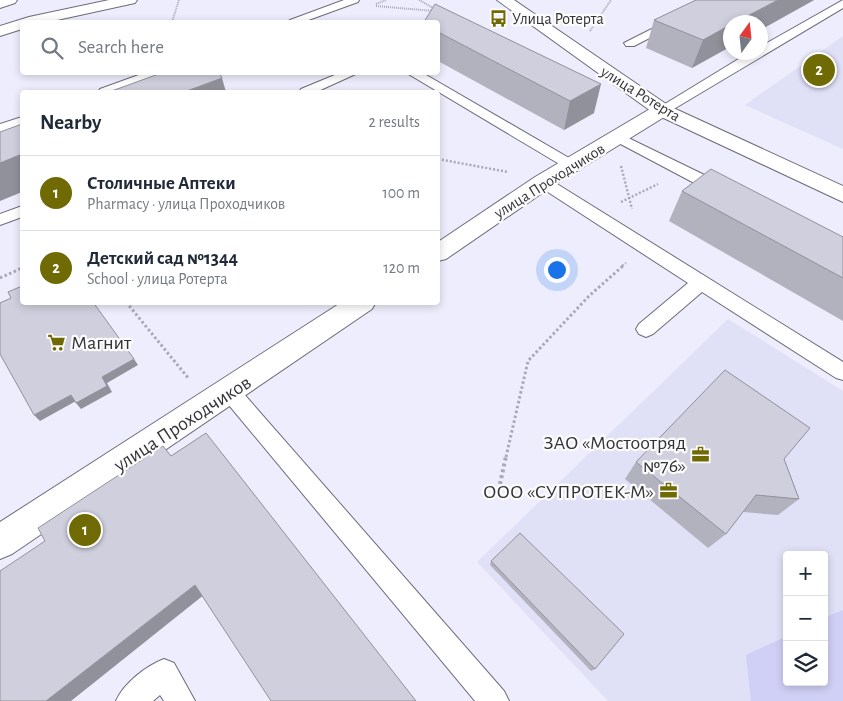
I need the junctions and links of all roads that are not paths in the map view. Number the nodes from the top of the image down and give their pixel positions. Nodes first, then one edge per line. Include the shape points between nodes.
1 (10, 0) edge
2 (130, 0) edge
3 (354, 0) edge
4 (504, 0) edge
5 (718, 0) edge
6 (843, 2) edge
7 (0, 3) edge
8 (38, 20) edge
9 (299, 20) edge
10 (20, 25) edge
11 (0, 30) edge
12 (630, 43) dead end
13 (768, 47) edge
14 (746, 60) edge
15 (153, 75) edge
16 (347, 75) edge
17 (416, 75) edge
18 (111, 90) edge
19 (311, 90) edge
20 (662, 110) junction
21 (20, 123) edge
22 (0, 129) edge
23 (616, 138) junction
24 (571, 165) junction
25 (543, 182) junction
26 (843, 195) edge
27 (738, 199) edge
28 (20, 212) edge
29 (0, 220) edge
30 (440, 251) edge
31 (701, 282) junction
32 (359, 305) edge
33 (646, 329) dead end
34 (843, 372) edge
35 (230, 392) junction
36 (0, 542) edge
37 (131, 701) edge
38 (180, 701) edge
39 (494, 701) edge

1 - 7 street
2 - 8 street
3 - 9 lane
4 - 20 street, улица Ротерта
5 - 12 lane
6 - 13 lane
10 - 11 street
14 - 20 lane
15 - 18 lane
16 - 19 lane
17 - 24 lane
20 - 23 street, улица Проходчиков
20 - 26 street, улица Ротерта
21 - 22 lane
23 - 24 street, улица Проходчиков
23 - 27 lane
24 - 25 street, улица Проходчиков
25 - 30 street, улица Проходчиков
25 - 31 lane
28 - 29 lane
31 - 33 lane
31 - 34 lane
32 - 35 street, улица Проходчиков
35 - 36 street, улица Проходчиков
35 - 39 lane
37 - 38 lane via 164,673

